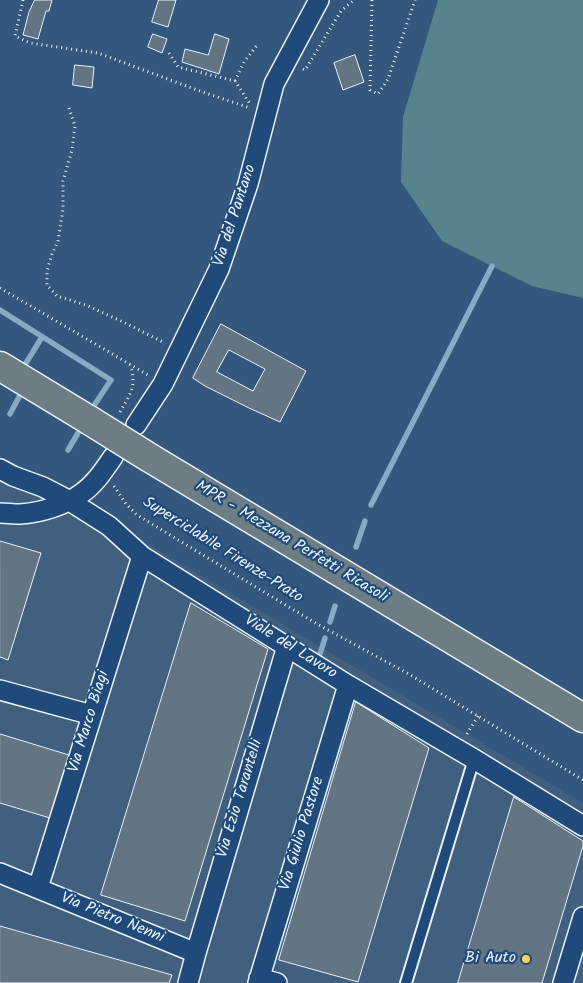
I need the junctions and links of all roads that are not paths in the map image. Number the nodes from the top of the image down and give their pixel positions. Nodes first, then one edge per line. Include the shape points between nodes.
1 (319, 0) edge
2 (0, 366) edge
3 (136, 425) dead end
4 (113, 457) dead end
5 (0, 469) edge
6 (68, 500) junction
7 (0, 513) edge
8 (142, 556) junction
9 (287, 646) junction
10 (348, 684) junction
11 (0, 690) edge
12 (92, 715) junction
13 (583, 718) edge
14 (474, 759) junction
15 (583, 826) edge
16 (0, 873) edge
17 (38, 888) junction
18 (583, 917) edge
19 (196, 952) junction
20 (265, 981) edge
21 (188, 983) edge
22 (406, 983) edge
23 (563, 983) edge

1 - 3 street, Via del Pantano via 274,84 248,184 219,269 163,384
2 - 13 main road, MPR - Mezzana Perfetti Ricasoli, bridge
4 - 6 street via 93,483
5 - 6 street, Viale del Lavoro
6 - 7 street via 38,512
6 - 8 street, Viale del Lavoro via 109,526
8 - 9 street, Viale del Lavoro
8 - 12 street, Via Marco Biagi
9 - 10 street, Viale del Lavoro
9 - 19 street, Via Ezio Tarantelli
10 - 14 street, Viale del Lavoro
10 - 20 street, Via Giulio Pastore
11 - 12 street
12 - 17 street, Via Marco Biagi
14 - 15 street, Viale del Lavoro
14 - 22 lane
16 - 17 street, Via Pietro Nenni
17 - 19 street, Via Pietro Nenni
18 - 23 street
19 - 21 street

